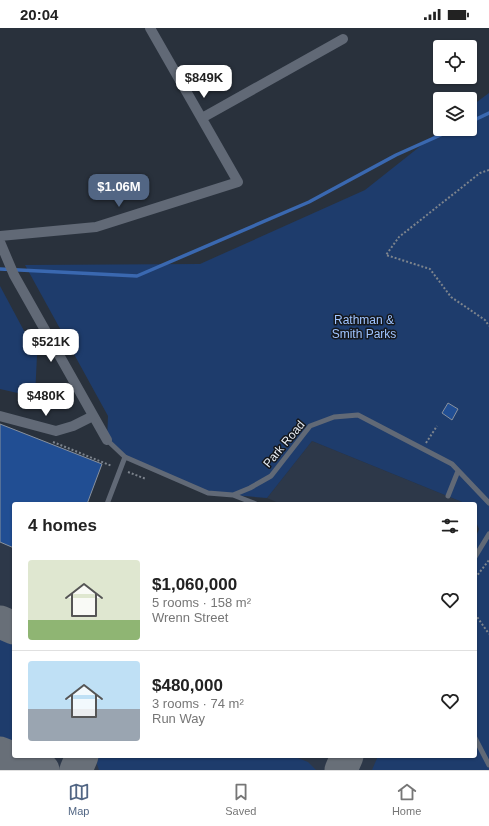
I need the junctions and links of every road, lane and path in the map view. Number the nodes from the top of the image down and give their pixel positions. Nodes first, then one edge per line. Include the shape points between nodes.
1 (150, 28) edge
2 (343, 39) dead end
3 (202, 118) junction
4 (489, 170) edge
5 (0, 236) edge
6 (0, 242) edge
7 (489, 326) edge
8 (0, 416) edge
9 (93, 416) junction
10 (437, 426) dead end
11 (107, 440) joint
12 (50, 441) dead end
13 (422, 449) junction
14 (125, 456) junction
15 (121, 469) junction
16 (458, 471) junction
17 (146, 479) dead end
18 (233, 496) junction
19 (448, 496) dead end
20 (108, 502) edge
21 (250, 502) edge
22 (489, 503) edge
23 (489, 534) edge
24 (477, 554) edge
25 (489, 560) edge
26 (477, 576) edge
27 (477, 617) edge
28 (489, 634) edge
29 (477, 742) edge
30 (489, 765) edge

1 - 3 street
2 - 3 street
3 - 5 street via 238,182 96,227
4 - 7 path via 480,173 399,237 386,255 430,268 451,297 485,320
6 - 9 street via 14,275
8 - 9 street via 56,431
9 - 11 street
10 - 13 path
11 - 14 lane
12 - 15 path
13 - 16 lane, Park Road via 452,464
13 - 18 lane, Park Road via 358,415 334,417 310,426 271,476
14 - 15 lane
14 - 18 lane via 208,493
15 - 17 path
15 - 20 lane
16 - 19 lane
16 - 22 lane, Park Road
18 - 21 lane
23 - 24 lane
25 - 26 path
27 - 28 path
29 - 30 lane

